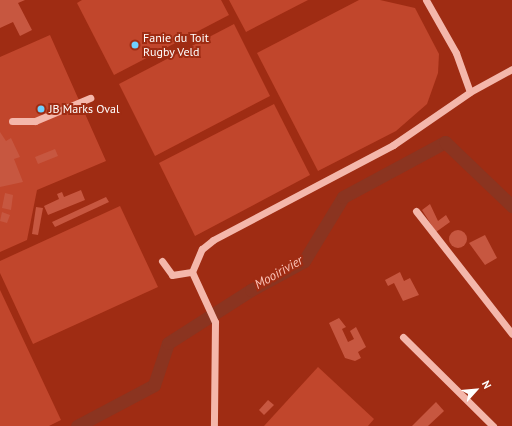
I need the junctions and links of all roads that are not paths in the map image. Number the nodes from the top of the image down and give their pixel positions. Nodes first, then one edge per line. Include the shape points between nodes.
1 (426, 0) edge
2 (512, 69) edge
3 (470, 92) junction
4 (90, 98) dead end
5 (12, 121) dead end
6 (416, 211) dead end
7 (162, 261) dead end
8 (192, 272) junction
9 (512, 334) edge
10 (403, 337) dead end
11 (214, 426) edge
12 (493, 426) edge

1 - 3 street via 456,53
2 - 3 street
3 - 8 street via 393,145 213,240 202,249
4 - 5 street via 35,122
6 - 9 street
7 - 8 street via 172,275
8 - 11 street via 215,322
10 - 12 street

